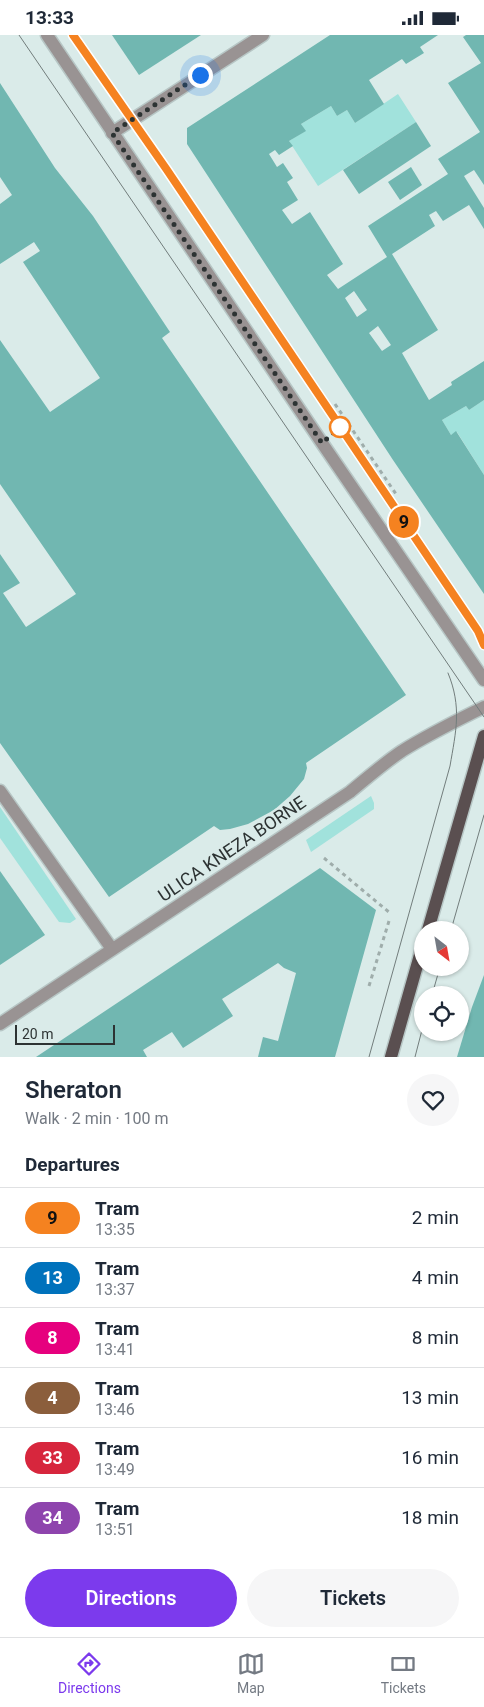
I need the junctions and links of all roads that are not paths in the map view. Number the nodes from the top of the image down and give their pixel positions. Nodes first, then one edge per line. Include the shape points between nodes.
1 (47, 35) edge
2 (263, 35) edge
3 (112, 133) junction
4 (484, 680) edge
5 (484, 707) edge
6 (484, 736) edge
7 (0, 791) edge
8 (431, 921) edge
9 (112, 949) junction
10 (414, 975) edge
11 (0, 1024) edge
12 (391, 1057) edge

1 - 3 street
2 - 3 street
3 - 4 street
5 - 9 street, ULICA KNEZA BORNE via 401,752 350,792
6 - 8 main road
7 - 9 street
9 - 11 street, ULICA KNEZA BORNE
10 - 12 main road

